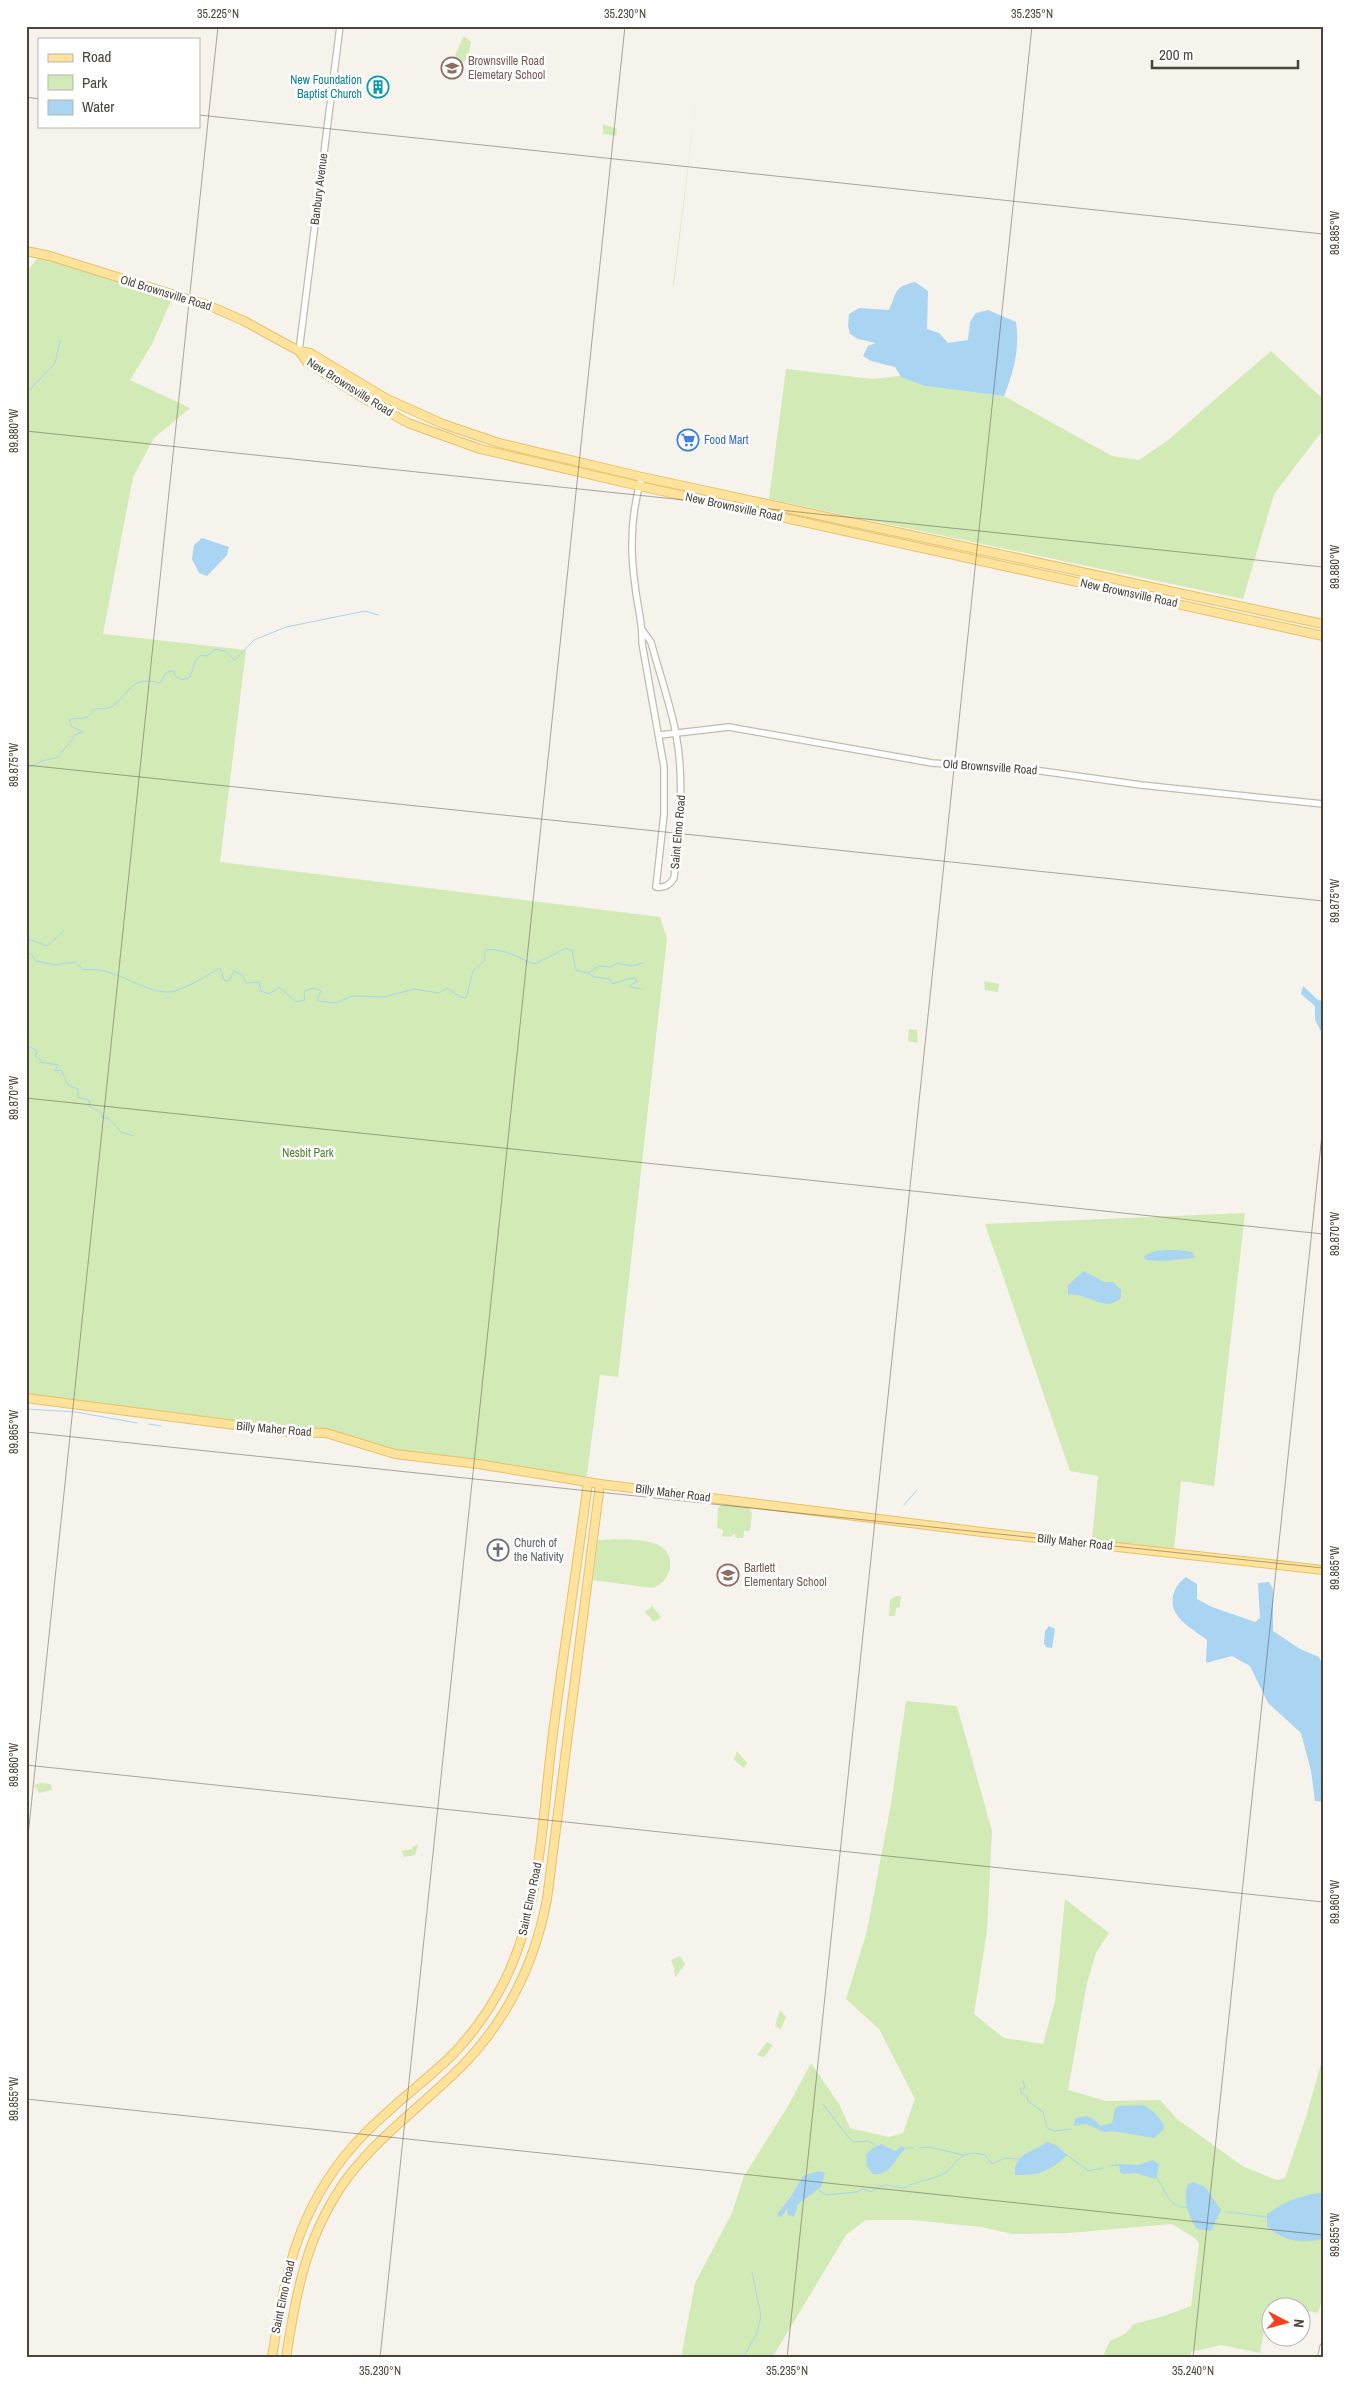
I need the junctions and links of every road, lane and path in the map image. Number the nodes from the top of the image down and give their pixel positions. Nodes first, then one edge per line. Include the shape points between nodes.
1 (340, 26) edge
2 (26, 251) edge
3 (299, 352) junction
4 (642, 477) junction
5 (639, 486) junction
6 (1323, 624) edge
7 (643, 631) junction
8 (1323, 636) edge
9 (676, 733) junction
10 (660, 735) junction
11 (1323, 804) edge
12 (26, 1398) edge
13 (588, 1482) junction
14 (600, 1484) junction
15 (581, 1539) junction
16 (593, 1540) junction
17 (1323, 1570) edge
18 (577, 1573) junction
19 (588, 1575) junction
20 (497, 1994) junction
21 (510, 2002) junction
22 (1323, 2347) edge
23 (272, 2358) edge
24 (286, 2358) edge
25 (1321, 2358) edge

1 - 3 street, Banbury Avenue
2 - 3 main road, Old Brownsville Road via 210,306
3 - 4 main road, New Brownsville Road via 310,354 387,399 464,432
3 - 5 main road, New Brownsville Road via 307,362 365,399 435,434
4 - 5 street, Saint Elmo Road
4 - 6 main road, New Brownsville Road
5 - 7 street, Saint Elmo Road via 633,530 633,566
5 - 8 main road, New Brownsville Road
7 - 9 street, Saint Elmo Road via 651,642
7 - 10 street, Saint Elmo Road via 642,643
9 - 10 street, Old Brownsville Road
9 - 10 street, Saint Elmo Road via 681,782 680,827 674,878 661,888 656,887 665,804
9 - 11 street, Old Brownsville Road via 729,727 932,763 1034,770
12 - 13 main road, Billy Maher Road via 289,1432 326,1433 395,1454
13 - 14 main road, Billy Maher Road
13 - 15 main road, Saint Elmo Road
14 - 16 main road, Saint Elmo Road
14 - 17 main road, Billy Maher Road via 982,1532
15 - 16 main road
15 - 18 main road, Saint Elmo Road
16 - 19 main road, Saint Elmo Road
18 - 19 main road
18 - 20 main road, Saint Elmo Road via 531,1906 520,1943
19 - 21 main road, Saint Elmo Road via 547,1899 533,1950
20 - 21 main road
20 - 23 main road, Saint Elmo Road via 448,2059 362,2136 324,2186 308,2214 290,2261 282,2290
21 - 24 main road, Saint Elmo Road via 474,2052 378,2141 337,2194 308,2252
22 - 25 street

